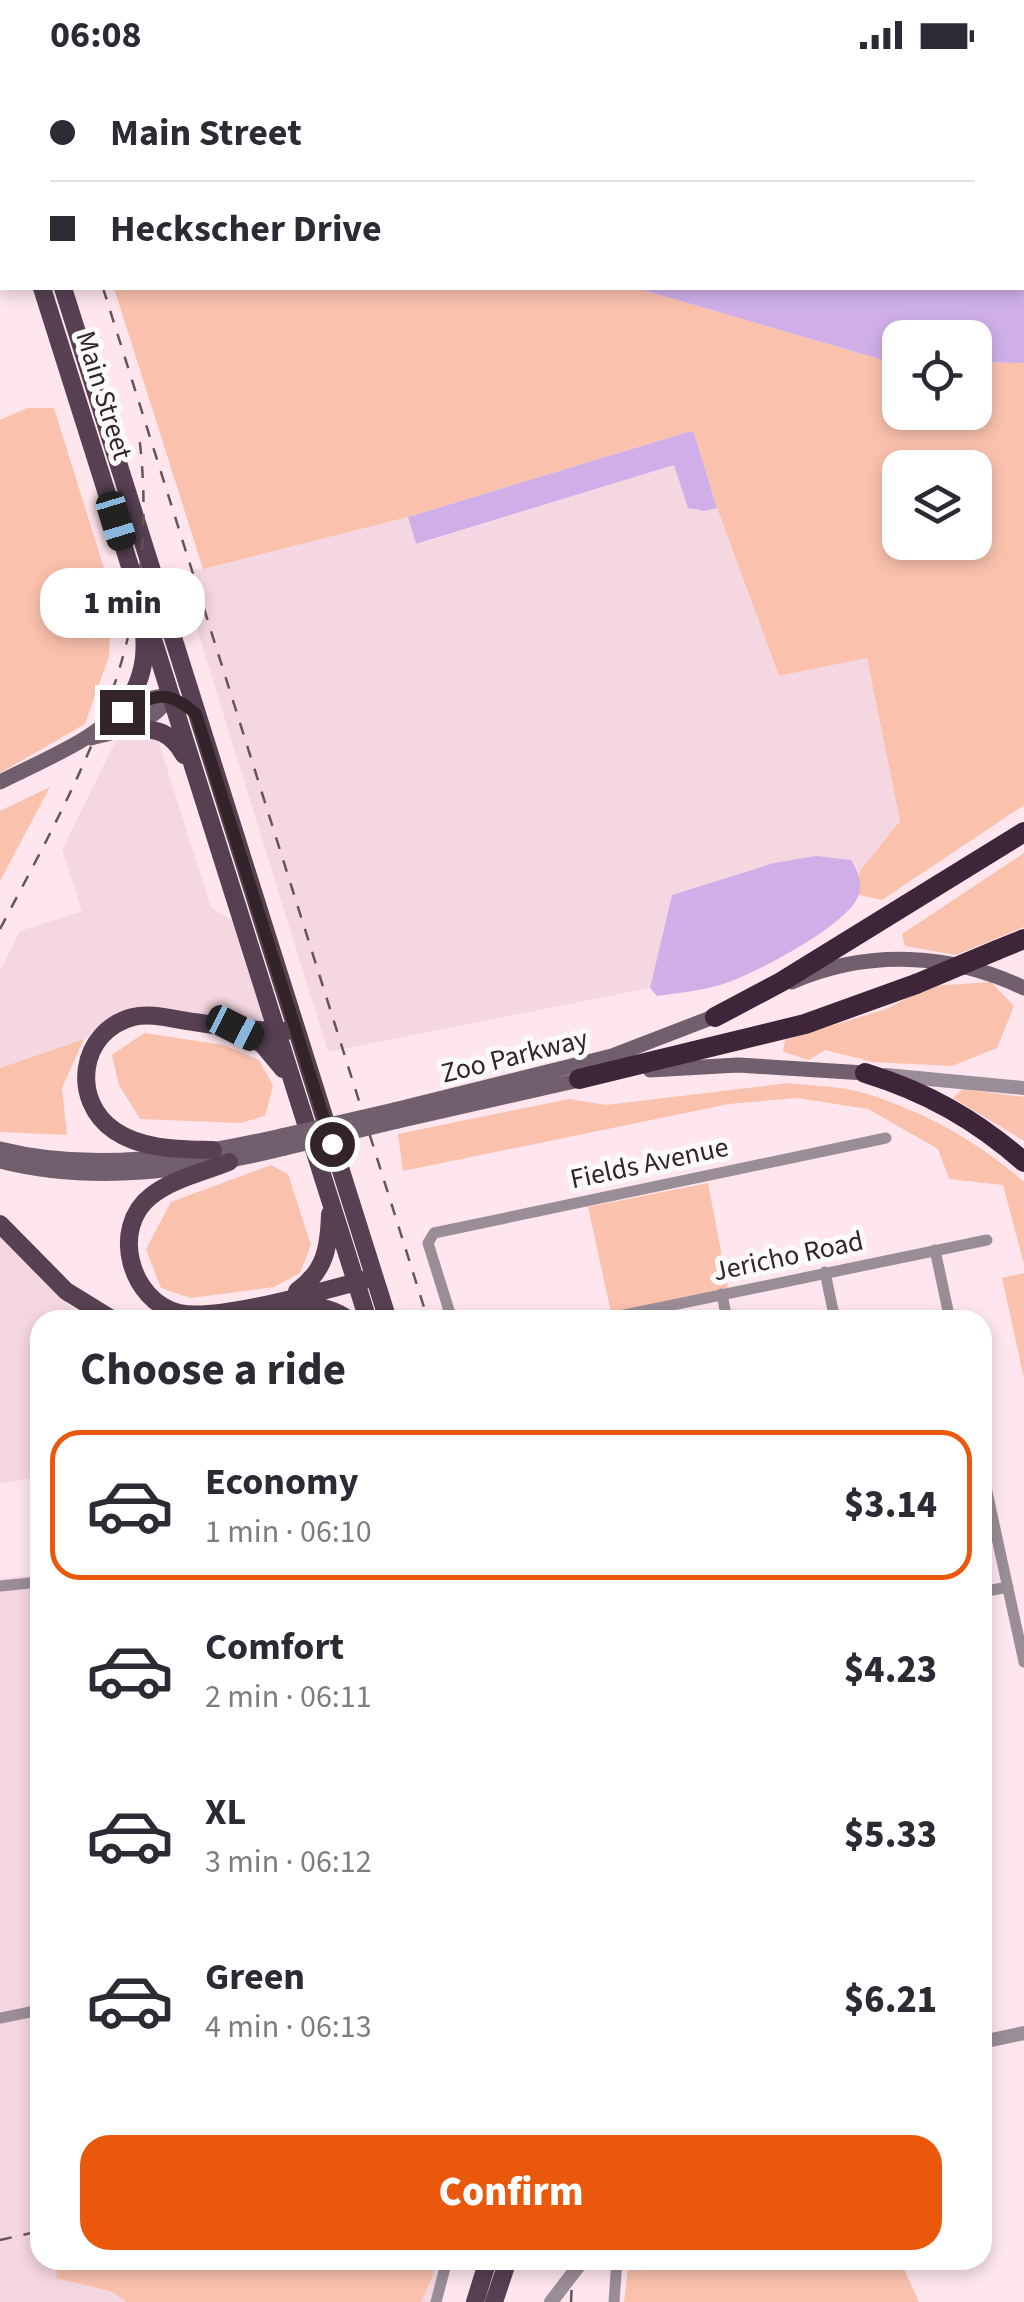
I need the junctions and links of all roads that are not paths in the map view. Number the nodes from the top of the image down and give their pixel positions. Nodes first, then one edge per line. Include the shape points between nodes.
1 (43, 290) edge
2 (63, 290) edge
3 (82, 380) junction
4 (142, 604) junction
5 (180, 660) junction
6 (170, 696) junction
7 (196, 714) junction
8 (127, 720) junction
9 (196, 776) junction
10 (0, 782) edge
11 (1024, 832) edge
12 (1024, 938) edge
13 (1024, 988) edge
14 (715, 1016) junction
15 (235, 1028) junction
16 (276, 1031) junction
17 (296, 1031) junction
18 (866, 1073) junction
19 (292, 1079) junction
20 (579, 1079) junction
21 (1024, 1088) edge
22 (396, 1116) junction
23 (886, 1138) dead end
24 (283, 1142) junction
25 (0, 1149) edge
26 (213, 1150) junction
27 (0, 1161) edge
28 (229, 1162) junction
29 (1024, 1162) edge
30 (330, 1200) junction
31 (0, 1224) edge
32 (987, 1240) dead end
33 (935, 1250) junction
34 (825, 1272) junction
35 (367, 1284) junction
36 (722, 1294) junction
37 (288, 1302) junction
38 (97, 1310) edge
39 (175, 1310) edge
40 (239, 1310) edge
41 (261, 1310) edge
42 (328, 1310) edge
43 (368, 1310) edge
44 (382, 1310) edge
45 (449, 1310) edge
46 (649, 1310) edge
47 (725, 1310) edge
48 (834, 1310) edge
49 (948, 1310) edge
50 (992, 1514) edge
51 (30, 1583) edge
52 (0, 1586) edge
53 (1008, 1587) junction
54 (992, 1590) edge
55 (1024, 1662) edge
56 (30, 2012) edge
57 (0, 2018) edge
58 (1024, 2033) edge
59 (992, 2040) edge
60 (444, 2270) edge
61 (485, 2270) edge
62 (505, 2270) edge
63 (575, 2270) edge
64 (616, 2270) edge
65 (436, 2302) edge
66 (475, 2302) edge
67 (494, 2302) edge
68 (551, 2302) edge
69 (614, 2302) edge

1 - 3 main road, Main Street
2 - 3 main road, Main Street
3 - 4 main road, Main Street
3 - 5 main road, Main Street
4 - 6 main road, Main Street
4 - 8 main road via 146,658
5 - 6 main road
5 - 7 main road, Main Street
6 - 7 main road
6 - 8 main road via 164,707
6 - 9 main road, Main Street
7 - 17 main road, Main Street
8 - 9 main road via 176,741
8 - 10 main road
9 - 16 main road, Main Street
11 - 14 highway
12 - 20 highway, bridge via 805,1024
13 - 14 main road, Zoo Parkway via 954,964 888,960 810,976
14 - 22 main road, Zoo Parkway via 596,1061
15 - 16 main road
15 - 19 main road via 263,1045
15 - 26 main road via 134,1017 98,1037 85,1067 92,1103 113,1130 148,1145
16 - 17 main road
16 - 19 main road, Main Street
17 - 35 main road, Main Street
18 - 20 main road, Zoo Parkway via 738,1064
18 - 21 street, Zoo Parkway
18 - 29 highway via 968,1118
19 - 30 main road, Main Street
20 - 22 main road, Zoo Parkway
22 - 24 main road, Zoo Parkway, bridge
23 - 45 street, Fields Avenue via 434,1233 428,1243
24 - 26 main road, Zoo Parkway
24 - 28 main road, Zoo Parkway
25 - 26 main road, Zoo Parkway via 101,1161
27 - 28 main road, Zoo Parkway via 121,1174
28 - 39 main road via 150,1197 130,1231 132,1270 153,1298
30 - 35 main road, Main Street
30 - 37 main road via 324,1262
31 - 38 main road via 66,1291
32 - 33 street, Jericho Road
33 - 34 street, Jericho Road
33 - 49 street
34 - 36 street, Jericho Road
34 - 48 street
35 - 37 main road
35 - 43 main road, Main Street
35 - 44 main road, Main Street
36 - 46 street, Jericho Road
36 - 47 street
37 - 40 main road
37 - 41 main road
37 - 42 main road
50 - 53 street
51 - 52 street
53 - 54 street
53 - 55 street
56 - 57 street
58 - 59 street
60 - 65 street
61 - 66 main road
62 - 67 main road
63 - 68 street, bridge
64 - 69 street

